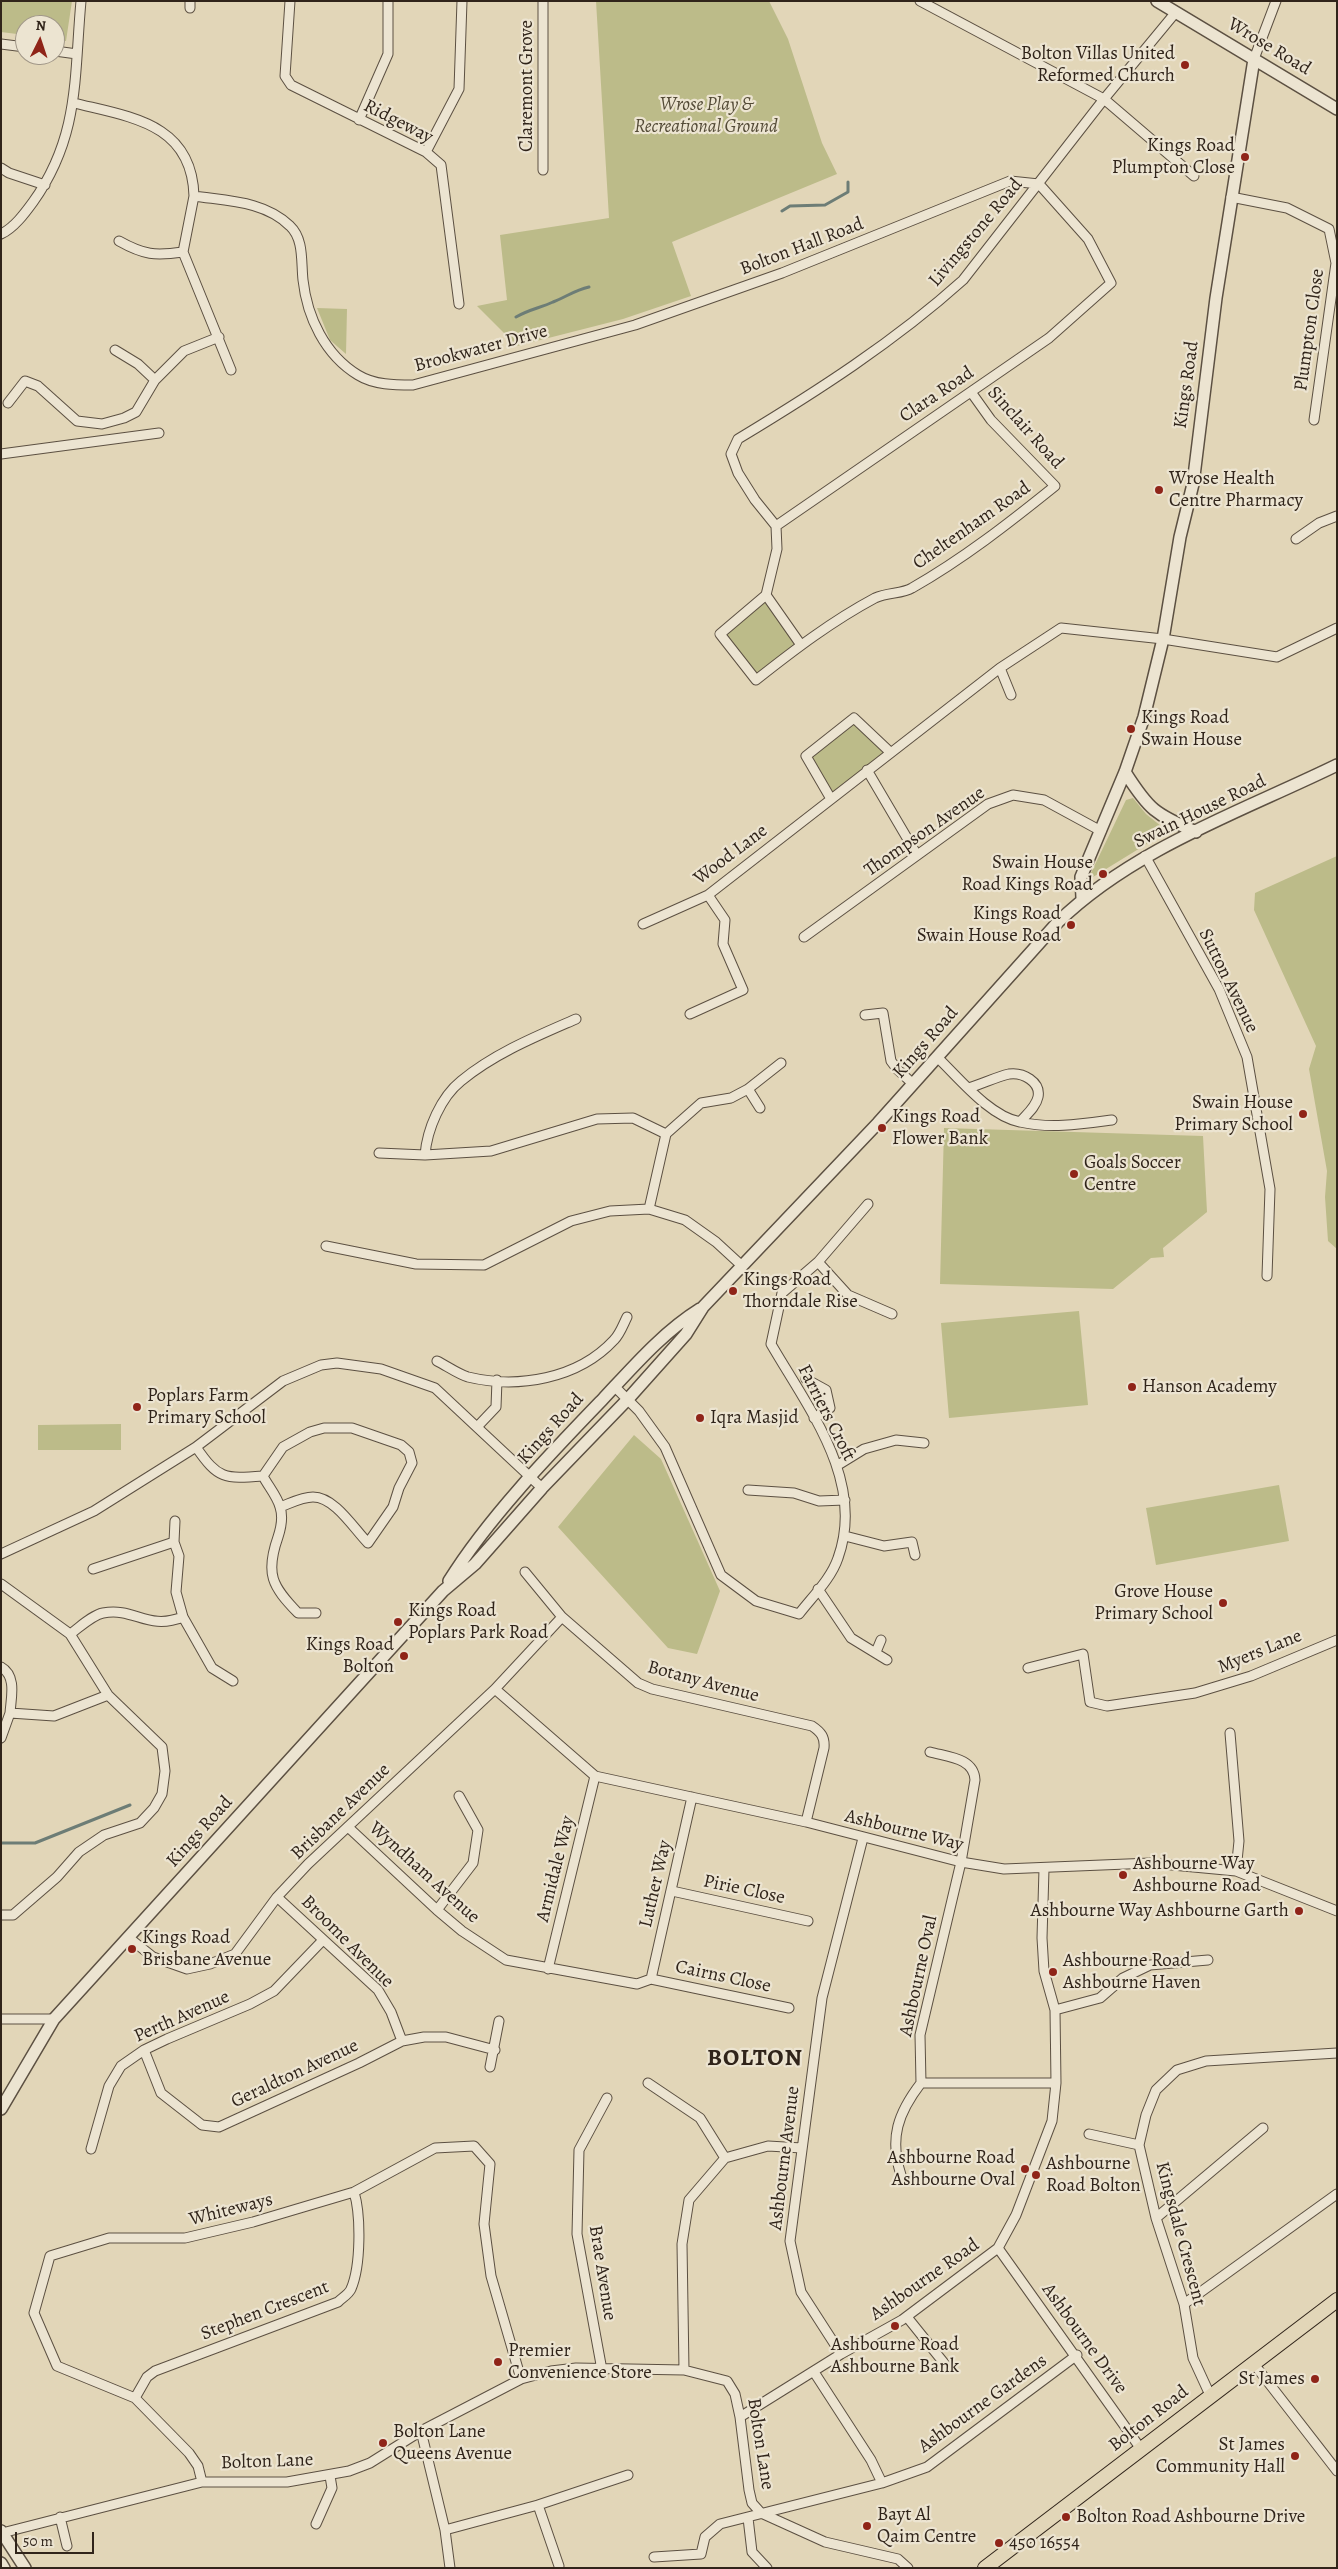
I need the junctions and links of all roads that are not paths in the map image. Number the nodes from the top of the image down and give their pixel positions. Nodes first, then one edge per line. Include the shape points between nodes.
1 (81, 1) edge
2 (290, 1) edge
3 (388, 1) edge
4 (462, 1) edge
5 (544, 1) edge
6 (920, 1) edge
7 (1157, 1) edge
8 (1276, 1) edge
9 (1176, 12) junction
10 (1, 44) edge
11 (15, 46) edge
12 (65, 52) edge
13 (77, 54) junction
14 (1254, 59) junction
15 (1104, 99) junction
16 (74, 103) junction
17 (1337, 109) edge
18 (359, 120) junction
19 (426, 152) junction
20 (1, 168) edge
21 (543, 170) dead end
22 (1194, 176) dead end
23 (1039, 184) junction
24 (45, 185) junction
25 (194, 196) junction
26 (1231, 198) junction
27 (1, 234) edge
28 (119, 241) dead end
29 (183, 252) junction
30 (459, 304) dead end
31 (219, 337) junction
32 (574, 339) joint
33 (116, 350) dead end
34 (231, 370) dead end
35 (155, 380) junction
36 (971, 392) junction
37 (8, 403) dead end
38 (1314, 420) dead end
39 (159, 433) dead end
40 (1, 454) edge
41 (1055, 486) joint
42 (1337, 516) edge
43 (776, 526) junction
44 (1296, 539) dead end
45 (766, 595) junction
46 (1337, 628) edge
47 (1163, 639) junction
48 (801, 645) junction
49 (1000, 668) junction
50 (1011, 695) dead end
51 (890, 752) junction
52 (1337, 765) edge
53 (867, 770) junction
54 (1125, 772) junction
55 (831, 799) junction
56 (1101, 831) junction
57 (1196, 832) junction
58 (917, 855) junction
59 (1145, 856) junction
60 (708, 895) junction
61 (1082, 898) junction
62 (643, 924) dead end
63 (804, 937) dead end
64 (690, 1014) dead end
65 (865, 1015) dead end
66 (576, 1019) dead end
67 (937, 1057) junction
68 (780, 1064) dead end
69 (914, 1084) junction
70 (968, 1088) junction
71 (748, 1089) junction
72 (760, 1108) dead end
73 (1112, 1120) dead end
74 (1020, 1122) junction
75 (666, 1134) junction
76 (379, 1153) dead end
77 (425, 1155) junction
78 (868, 1204) dead end
79 (649, 1209) junction
80 (326, 1246) dead end
81 (818, 1262) junction
82 (741, 1266) junction
83 (1267, 1276) dead end
84 (703, 1307) junction
85 (892, 1314) dead end
86 (627, 1317) dead end
87 (438, 1361) dead end
88 (806, 1379) dead end
89 (498, 1380) junction
90 (615, 1387) junction
91 (628, 1399) junction
92 (814, 1418) junction
93 (477, 1427) junction
94 (924, 1443) dead end
95 (196, 1447) junction
96 (838, 1465) junction
97 (263, 1476) junction
98 (530, 1478) junction
99 (542, 1488) junction
100 (748, 1490) dead end
101 (845, 1500) junction
102 (280, 1507) junction
103 (175, 1521) dead end
104 (845, 1536) junction
105 (174, 1542) junction
106 (1, 1554) edge
107 (916, 1554) dead end
108 (94, 1569) dead end
109 (525, 1572) dead end
110 (1, 1584) edge
111 (818, 1589) junction
112 (443, 1591) junction
113 (316, 1613) dead end
114 (183, 1617) junction
115 (562, 1617) junction
116 (70, 1634) junction
117 (881, 1640) dead end
118 (1337, 1640) edge
119 (876, 1652) junction
120 (887, 1660) dead end
121 (1, 1667) edge
122 (1028, 1668) dead end
123 (232, 1681) dead end
124 (495, 1689) junction
125 (108, 1695) junction
126 (10, 1713) junction
127 (1230, 1733) dead end
128 (1, 1738) edge
129 (930, 1752) dead end
130 (595, 1776) junction
131 (459, 1796) dead end
132 (692, 1797) junction
133 (806, 1822) junction
134 (348, 1826) junction
135 (863, 1838) junction
136 (960, 1862) junction
137 (1044, 1868) junction
138 (1236, 1871) junction
139 (672, 1891) junction
140 (277, 1896) junction
141 (437, 1910) junction
142 (1337, 1910) edge
143 (1, 1915) edge
144 (808, 1921) dead end
145 (128, 1937) junction
146 (323, 1940) junction
147 (1208, 1960) dead end
148 (548, 1969) junction
149 (651, 1979) junction
150 (788, 2008) dead end
151 (1055, 2010) junction
152 (1, 2019) edge
153 (54, 2019) junction
154 (499, 2021) dead end
155 (402, 2040) junction
156 (144, 2050) junction
157 (495, 2050) junction
158 (1337, 2053) edge
159 (490, 2067) dead end
160 (648, 2083) dead end
161 (920, 2083) junction
162 (1056, 2083) junction
163 (607, 2098) dead end
164 (1, 2109) edge
165 (1262, 2128) dead end
166 (1089, 2134) dead end
167 (1139, 2145) junction
168 (802, 2148) junction
169 (91, 2149) dead end
170 (725, 2158) junction
171 (901, 2175) dead end
172 (354, 2192) junction
173 (1337, 2194) edge
174 (1156, 2218) junction
175 (998, 2248) junction
176 (1337, 2300) edge
177 (1184, 2304) junction
178 (907, 2317) junction
179 (841, 2354) junction
180 (1077, 2356) junction
181 (1254, 2364) junction
182 (948, 2368) dead end
183 (602, 2370) junction
184 (684, 2370) junction
185 (814, 2372) junction
186 (521, 2379) junction
187 (1210, 2395) junction
188 (135, 2398) junction
189 (740, 2417) junction
190 (420, 2431) junction
191 (1142, 2449) junction
192 (1337, 2471) edge
193 (628, 2475) dead end
194 (330, 2476) junction
195 (202, 2482) junction
196 (882, 2484) junction
197 (538, 2505) junction
198 (761, 2513) junction
199 (60, 2517) junction
200 (748, 2518) junction
201 (316, 2524) dead end
202 (445, 2530) junction
203 (2, 2533) edge
204 (67, 2546) dead end
205 (654, 2557) dead end
206 (1, 2563) edge
207 (559, 2566) dead end
208 (4, 2568) edge
209 (25, 2568) edge
210 (450, 2568) edge
211 (767, 2568) edge
212 (908, 2568) edge
213 (985, 2568) edge

1 - 13 street
2 - 18 street, Ridgeway via 285,76 291,85
3 - 18 street via 388,54
4 - 19 street via 459,89
5 - 21 street, Claremont Grove
6 - 15 street
7 - 9 street, Wrose Road
8 - 14 street, Kings Road
9 - 14 street, Wrose Road
9 - 15 street, Livingstone Road
10 - 11 street
12 - 13 street
13 - 16 street
14 - 17 street, Wrose Road
14 - 26 street, Kings Road
15 - 22 street
15 - 23 street, Livingstone Road
16 - 24 street via 65,141
16 - 25 street via 138,118 160,129 178,146 188,164 194,180
18 - 19 street, Ridgeway
19 - 30 street, Ridgeway via 441,165
20 - 24 street
23 - 32 street, Bolton Hall Road via 1010,181 782,273 635,325
23 - 36 street, Clara Road via 1088,239 1111,283 1049,338
23 - 43 street, Livingstone Road via 962,280 936,304 841,375 738,439 731,454 738,473
24 - 27 street via 23,216
25 - 29 street
25 - 32 street, Brookwater Drive via 267,208 291,227 301,249 303,281 312,318 324,342 358,376 384,384 413,385
26 - 38 street, Plumpton Close via 1286,208 1329,229 1336,263
26 - 47 street, Kings Road via 1194,457 1193,484 1180,537
28 - 29 street via 137,251 158,256
29 - 31 street
31 - 34 street
31 - 35 street via 184,351
33 - 35 street
35 - 37 street via 136,412 102,424 77,421 38,386 25,381
36 - 41 street, Sinclair Road via 991,420
36 - 43 street, Clara Road
39 - 40 street
41 - 48 street, Cheltenham Road via 986,541 948,566 909,590 886,592
42 - 44 street via 1319,523
43 - 45 street via 777,549
45 - 48 street
45 - 48 street, Cheltenham Road via 720,634 756,680
46 - 47 street, Wood Lane via 1277,657
47 - 49 street, Wood Lane via 1061,628
47 - 54 street, Kings Road via 1144,717
49 - 50 street
49 - 51 street, Wood Lane
51 - 53 street, Wood Lane
51 - 55 street via 854,718 806,756
52 - 57 street, Swain House Road
53 - 55 street, Wood Lane
53 - 58 street
54 - 56 street, Kings Road
54 - 57 street via 1143,801 1162,817
55 - 60 street, Wood Lane
56 - 58 street, Thompson Avenue via 1044,800 1013,795 988,804
56 - 61 street, Kings Road via 1081,877
57 - 59 street, Swain House Road
58 - 63 street, Thompson Avenue
59 - 61 street, Swain House Road
59 - 83 street, Sutton Avenue via 1219,988 1247,1057 1270,1189
60 - 62 street, Wood Lane
60 - 64 street via 725,920 723,944 743,990
61 - 67 street, Kings Road
65 - 69 street via 883,1013 891,1061
66 - 77 street via 519,1044 460,1081 442,1105 427,1136
67 - 69 street, Kings Road
67 - 70 street
68 - 71 street
69 - 82 street, Kings Road
70 - 74 street via 1004,1116
70 - 74 street via 1011,1074 1026,1075 1035,1084 1039,1096
71 - 72 street
71 - 75 street via 731,1098 700,1103
73 - 74 street via 1064,1126
75 - 77 street via 633,1118 597,1119 491,1151
75 - 79 street
76 - 77 street
78 - 81 street, Farriers Croft
79 - 80 street via 610,1211 570,1221 484,1265 416,1264
79 - 82 street via 685,1220 716,1242
81 - 85 street via 848,1295
81 - 92 street, Farriers Croft via 782,1293 771,1344
82 - 84 street, Kings Road
84 - 90 street, Kings Road via 678,1323
84 - 91 street, Kings Road via 686,1334
86 - 89 street via 615,1339 594,1358 561,1375
87 - 89 street via 467,1376
88 - 92 street via 826,1390 830,1408
89 - 93 street via 496,1407
90 - 91 street
90 - 98 street, Kings Road
91 - 99 street, Kings Road
91 - 111 street, Farriers Croft via 665,1447 721,1575 756,1601 799,1614
92 - 96 street, Farriers Croft
93 - 95 street via 435,1388 382,1369 321,1364 283,1381
93 - 98 street
94 - 96 street via 896,1440 864,1449
95 - 97 street via 211,1469 223,1475 235,1478
95 - 106 street via 94,1511
96 - 101 street, Farriers Croft
97 - 102 street
97 - 102 street via 283,1447 324,1428 352,1428 401,1445 409,1452 412,1463 393,1507 368,1543 323,1498 303,1498
98 - 99 street
98 - 112 street, Kings Road via 465,1555
99 - 112 street, Kings Road via 475,1564
100 - 101 street via 794,1492 819,1501
101 - 104 street, Farriers Croft
102 - 113 street via 281,1528 271,1557 272,1578 299,1617
103 - 105 street
104 - 107 street via 884,1546 912,1542
104 - 111 street, Farriers Croft via 838,1560
105 - 108 street
105 - 114 street via 178,1556 176,1592
109 - 115 street, Botany Avenue
110 - 116 street
111 - 119 street via 851,1638
112 - 145 street, Kings Road
114 - 116 street via 167,1624 126,1613 101,1614
114 - 123 street via 212,1668
115 - 124 street, Brisbane Avenue
115 - 133 street, Botany Avenue via 638,1683 818,1729 824,1737 824,1748
116 - 125 street
117 - 119 street
118 - 122 street, Myers Lane via 1251,1676 1195,1694 1107,1706 1090,1702 1083,1654
119 - 120 street
121 - 126 street via 13,1683
124 - 130 street, Ashbourne Way
124 - 134 street, Brisbane Avenue
125 - 126 street via 54,1716
125 - 143 street via 162,1747 165,1771 162,1794 140,1823 104,1835 79,1852 58,1877 13,1915
126 - 128 street
127 - 138 street via 1239,1841
129 - 136 street, Ashbourne Oval via 967,1762 975,1773
130 - 132 street, Ashbourne Way
130 - 148 street, Armidale Way
131 - 141 street via 478,1830 473,1864
132 - 133 street, Ashbourne Way
132 - 139 street, Luther Way
133 - 135 street, Ashbourne Way
134 - 140 street, Brisbane Avenue
134 - 141 street, Wyndham Avenue
135 - 136 street, Ashbourne Way
135 - 168 street, Ashbourne Avenue via 822,1998
136 - 137 street, Ashbourne Way via 1004,1869
136 - 161 street, Ashbourne Oval via 920,2035
137 - 138 street, Ashbourne Way via 1151,1863
137 - 151 street, Ashbourne Road via 1044,1971
138 - 142 street, Ashbourne Way
139 - 144 street, Pirie Close
139 - 149 street, Luther Way
140 - 145 street, Brisbane Avenue via 235,1954 210,1964 187,1969 153,1957
140 - 146 street, Broome Avenue
141 - 148 street, Wyndham Avenue via 506,1960
145 - 153 street, Kings Road
146 - 155 street, Broome Avenue via 378,1990
146 - 156 street, Perth Avenue via 274,1991
147 - 151 street via 1150,1965 1124,1978 1100,1998
148 - 149 street, Wyndham Avenue via 637,1984
149 - 150 street, Cairns Close
151 - 162 street, Ashbourne Road
152 - 153 street
153 - 164 street, Kings Road
154 - 157 street
155 - 156 street, Geraldton Avenue via 219,2127 202,2125 161,2093
155 - 157 street, Geraldton Avenue via 446,2037
156 - 169 street, Perth Avenue via 121,2066 109,2086
157 - 159 street
158 - 167 street, Kingsdale Crescent via 1206,2061 1177,2070 1156,2090
160 - 170 street via 700,2118
161 - 162 street
161 - 171 street via 906,2102 898,2126 894,2154
162 - 175 street, Ashbourne Road via 1052,2121 1016,2214
163 - 183 street, Brae Avenue via 579,2150 577,2234
165 - 174 street
166 - 167 street
167 - 174 street, Kingsdale Crescent
168 - 170 street via 768,2146
168 - 179 street, Ashbourne Avenue via 790,2241 801,2292
170 - 184 street via 689,2200 682,2244
172 - 186 street, Whiteways via 436,2148 474,2146 490,2164 484,2224 491,2276
172 - 188 street, Stephen Crescent via 358,2204 357,2269 351,2290 338,2302 155,2371 147,2377
172 - 188 street, Whiteways via 186,2238 108,2238 50,2256 34,2313 57,2366
173 - 177 street
174 - 177 street, Kingsdale Crescent
175 - 178 street, Ashbourne Road
175 - 180 street, Ashbourne Drive
176 - 181 main road, Bolton Road
177 - 187 street, Kingsdale Crescent via 1193,2358
178 - 179 street, Ashbourne Road
178 - 182 street
179 - 185 street, Ashbourne Road
180 - 191 street, Ashbourne Drive
180 - 196 street, Ashbourne Gardens via 927,2467
181 - 187 main road, Bolton Road
181 - 192 street
183 - 184 street, Bolton Lane
183 - 186 street, Bolton Lane via 576,2368
184 - 189 street, Bolton Lane via 727,2381 735,2394
185 - 189 street, Ashbourne Road
185 - 196 street via 871,2460
186 - 190 street, Bolton Lane
187 - 191 main road, Bolton Road
188 - 195 street, Whiteways via 189,2453 198,2466
189 - 198 street, Bolton Lane via 749,2490 752,2503
190 - 194 street, Bolton Lane via 370,2463
190 - 202 street
191 - 213 main road, Bolton Road
193 - 197 street
194 - 195 street, Bolton Lane via 286,2482
194 - 201 street via 332,2488
195 - 199 street, Bolton Lane
196 - 198 street, Ashbourne Gardens
197 - 202 street
197 - 207 street
198 - 200 street, Ashbourne Gardens
198 - 212 street, Bolton Lane via 825,2542 898,2560
199 - 203 street, Bolton Lane
199 - 204 street
200 - 205 street, Ashbourne Gardens via 720,2524 705,2537 701,2554
200 - 211 street via 752,2552
202 - 210 street
203 - 209 street
206 - 208 street

